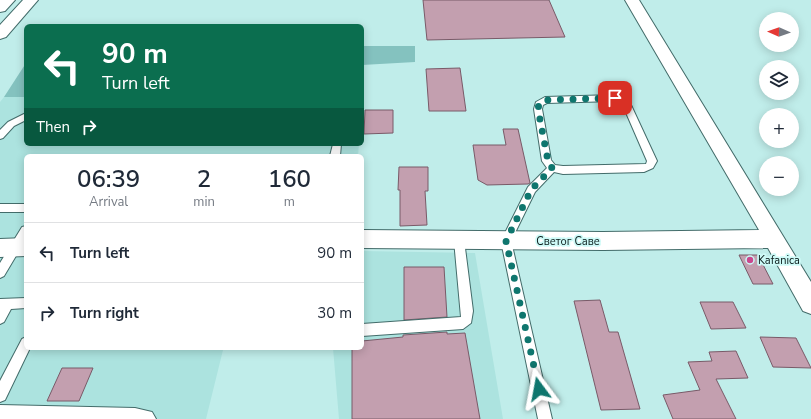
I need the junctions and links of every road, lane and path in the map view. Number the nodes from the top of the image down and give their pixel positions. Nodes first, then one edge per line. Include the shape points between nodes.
1 (8, 0) edge
2 (31, 0) edge
3 (632, 0) edge
4 (0, 8) edge
5 (19, 14) junction
6 (0, 34) edge
7 (0, 49) edge
8 (24, 117) edge
9 (0, 136) edge
10 (552, 168) junction
11 (0, 208) edge
12 (24, 208) edge
13 (24, 233) edge
14 (364, 239) edge
15 (774, 239) junction
16 (459, 240) junction
17 (506, 241) junction
18 (14, 248) edge
19 (0, 272) edge
20 (24, 303) edge
21 (811, 303) edge
22 (4, 304) edge
23 (0, 318) edge
24 (364, 330) edge
25 (24, 347) edge
26 (0, 395) edge
27 (0, 412) edge
28 (78, 416) edge
29 (149, 419) edge
30 (546, 419) edge

1 - 4 highway
2 - 5 highway
3 - 15 street
5 - 6 highway
5 - 7 highway via 16,28
8 - 9 lane via 11,124
10 - 10 lane via 548,161 538,109 539,104 545,100 615,98 623,101 652,161 650,166 644,168
10 - 17 lane via 531,190
11 - 12 lane
13 - 18 lane
14 - 16 street, Светог Саве
15 - 17 street, Светог Саве
15 - 21 street
16 - 17 street, Светог Саве
16 - 24 lane via 467,311 467,319 463,323
17 - 30 lane
18 - 19 lane
20 - 22 lane
22 - 23 lane
25 - 26 lane
27 - 28 lane
28 - 29 lane via 135,415

